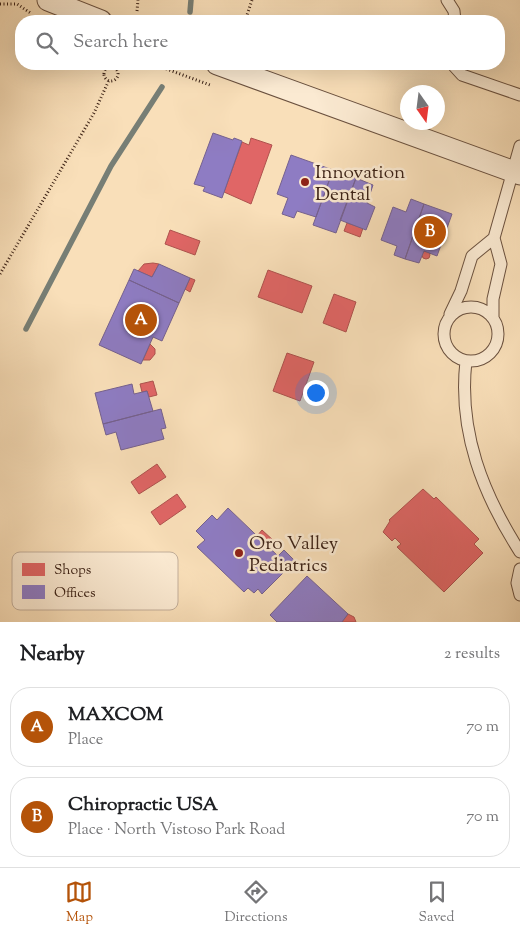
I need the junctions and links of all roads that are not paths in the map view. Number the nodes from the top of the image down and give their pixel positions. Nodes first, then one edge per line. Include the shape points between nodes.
1 (447, 0) edge
2 (44, 8) edge
3 (75, 15) edge
4 (454, 15) edge
5 (233, 70) edge
6 (457, 70) edge
7 (520, 95) edge
8 (520, 146) edge
9 (516, 173) edge
10 (494, 238) junction
11 (493, 318) junction
12 (447, 320) junction
13 (466, 361) junction
14 (520, 552) edge
15 (520, 569) edge
16 (520, 595) edge

1 - 4 lane
2 - 3 street
5 - 9 street
6 - 7 lane via 462,76
8 - 9 lane
9 - 10 lane
10 - 11 lane via 501,264 493,299
10 - 12 lane via 472,256
11 - 12 lane via 482,309 468,307 455,312
11 - 13 lane via 498,334 494,349 482,359
12 - 13 lane via 443,335 446,346 454,356
13 - 14 lane via 464,407 473,456 489,499
15 - 16 lane via 517,579

